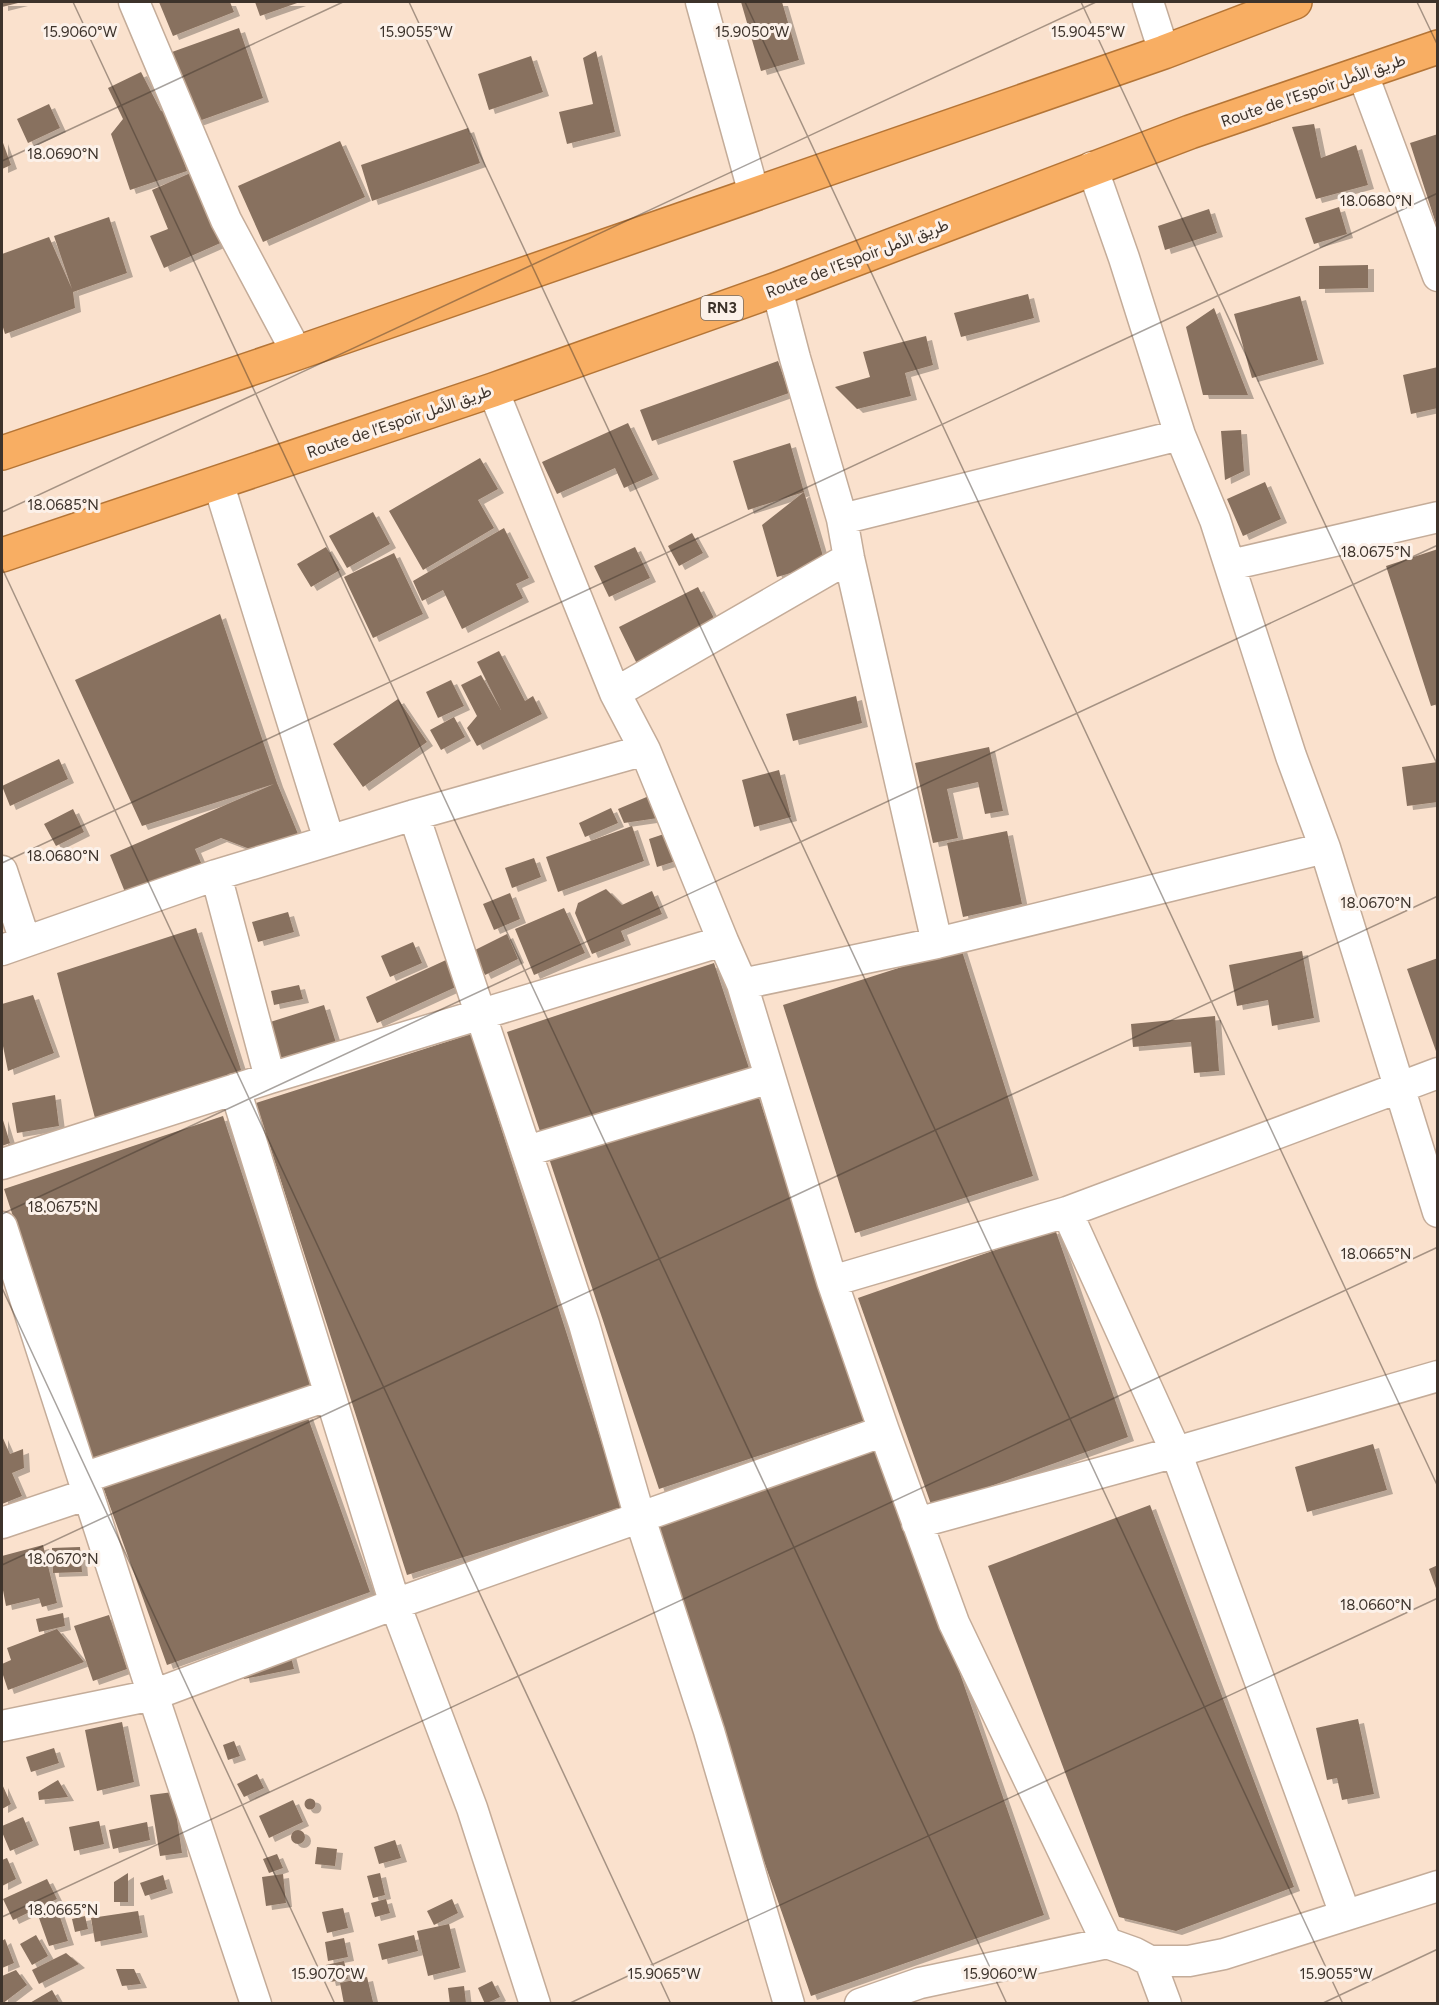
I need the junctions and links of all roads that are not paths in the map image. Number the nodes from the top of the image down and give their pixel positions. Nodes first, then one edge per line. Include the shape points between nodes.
1 (134, 2) edge
2 (701, 2) edge
3 (1148, 2) edge
4 (1295, 2) edge
5 (1437, 47) edge
6 (1164, 52) junction
7 (1362, 72) junction
8 (1092, 168) junction
9 (754, 194) junction
10 (1437, 276) edge
11 (777, 289) junction
12 (297, 353) junction
13 (494, 390) junction
14 (1180, 435) junction
15 (2, 453) edge
16 (218, 482) junction
17 (1437, 517) edge
18 (842, 519) junction
19 (2, 555) edge
20 (849, 558) junction
21 (1230, 565) junction
22 (615, 693) junction
23 (645, 750) junction
24 (414, 816) junction
25 (329, 840) junction
26 (1325, 848) junction
27 (2, 871) edge
28 (216, 874) junction
29 (723, 941) junction
30 (937, 943) junction
31 (13, 945) edge
32 (742, 984) junction
33 (481, 1015) junction
34 (1437, 1074) edge
35 (270, 1078) junction
36 (771, 1078) junction
37 (1399, 1087) junction
38 (234, 1089) junction
39 (527, 1151) junction
40 (2, 1164) edge
41 (1067, 1212) junction
42 (1437, 1212) edge
43 (2, 1227) edge
44 (832, 1281) junction
45 (1437, 1376) edge
46 (330, 1395) junction
47 (884, 1431) junction
48 (1176, 1452) junction
49 (85, 1486) junction
50 (640, 1518) junction
51 (2, 1523) edge
52 (917, 1523) junction
53 (395, 1604) junction
54 (153, 1695) junction
55 (2, 1726) edge
56 (1437, 1886) edge
57 (1345, 1914) junction
58 (1107, 1943) junction
59 (1150, 1961) junction
60 (256, 2004) edge
61 (535, 2004) edge
62 (789, 2004) edge
63 (860, 2004) edge
64 (1166, 2004) edge

1 - 12 street via 226,220
2 - 9 street
3 - 6 street
4 - 6 highway
5 - 7 highway, Route de l’Espoir طريق الأمل / RN3
6 - 9 highway
7 - 8 highway, Route de l’Espoir طريق الأمل / RN3
7 - 10 street
8 - 11 highway, Route de l’Espoir طريق الأمل / RN3
8 - 14 street
9 - 12 highway
11 - 13 highway, Route de l’Espoir طريق الأمل / RN3
11 - 18 street
12 - 15 highway
13 - 16 highway, Route de l’Espoir طريق الأمل / RN3
13 - 22 street
14 - 18 street
14 - 21 street
16 - 19 highway, Route de l’Espoir طريق الأمل / RN3
16 - 25 street
17 - 21 street
18 - 20 street
20 - 22 street
20 - 30 street
21 - 26 street
22 - 23 street
23 - 24 street
23 - 29 street
24 - 25 street
24 - 33 street
25 - 28 street
26 - 30 street
26 - 37 street
27 - 31 street
28 - 31 street
28 - 35 street
29 - 32 street
29 - 33 street
30 - 32 street
32 - 36 street
33 - 35 street
33 - 39 street
34 - 37 street
35 - 38 street
36 - 39 street
36 - 44 street
37 - 41 street
37 - 42 street
38 - 40 street
38 - 46 street
39 - 50 street via 584,1324
41 - 44 street
41 - 48 street
43 - 49 street
44 - 47 street
45 - 48 street
46 - 49 street
46 - 53 street
47 - 50 street
47 - 52 street
48 - 52 street
48 - 57 street
49 - 51 street
49 - 54 street
50 - 53 street
50 - 62 street via 709,1731
52 - 58 street via 954,1623
53 - 54 street
53 - 61 street via 472,1808
54 - 55 street
54 - 60 street
56 - 57 street
57 - 59 street via 1224,1954 1189,1961
58 - 59 street
58 - 63 street via 920,1983
59 - 64 street

